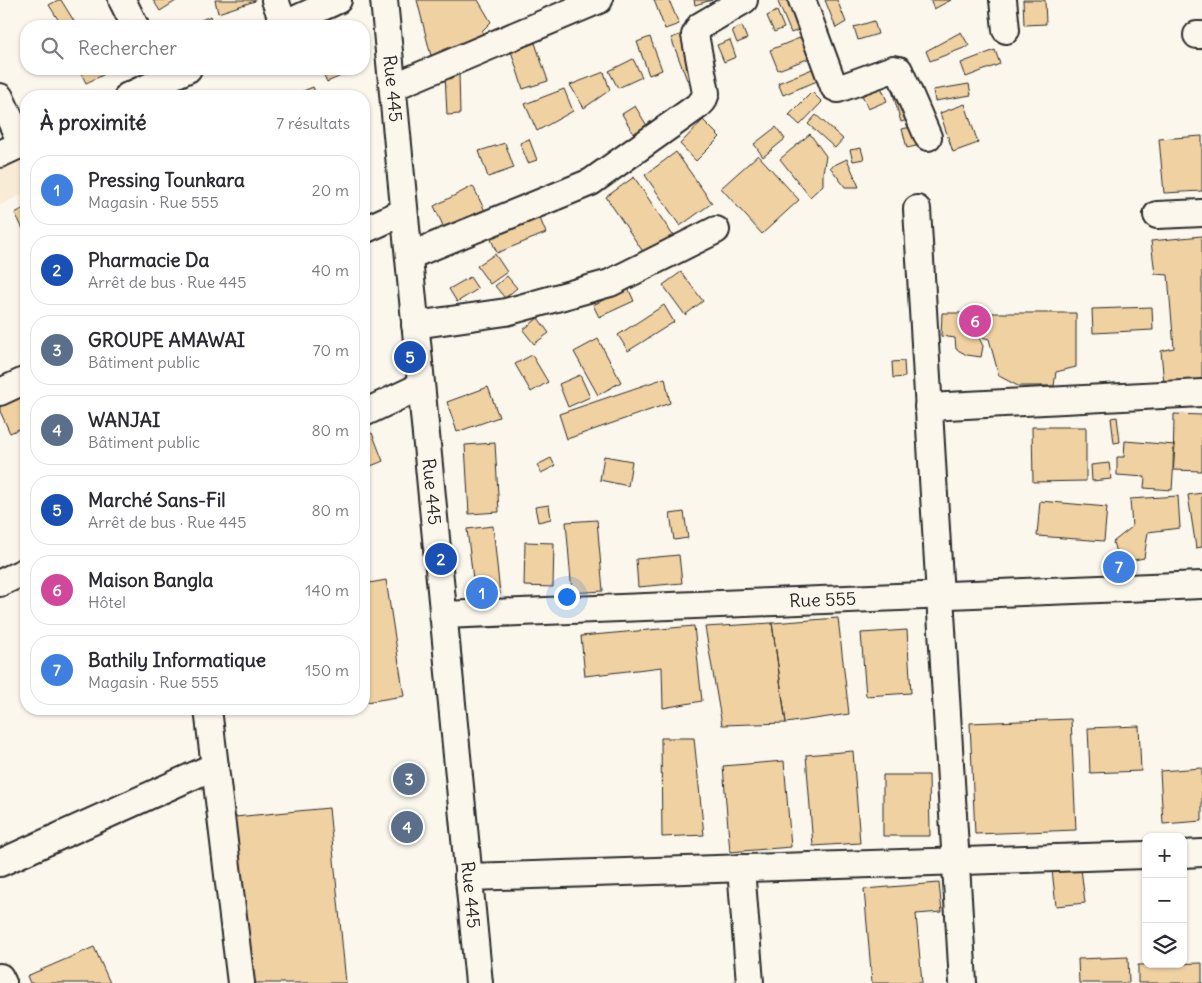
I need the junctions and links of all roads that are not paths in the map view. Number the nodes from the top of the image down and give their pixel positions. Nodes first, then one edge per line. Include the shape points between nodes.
1 (122, 0) edge
2 (275, 0) edge
3 (338, 0) edge
4 (384, 0) edge
5 (599, 0) edge
6 (744, 0) edge
7 (802, 0) edge
8 (1003, 0) edge
9 (132, 20) edge
10 (280, 20) edge
11 (295, 20) edge
12 (1006, 30) dead end
13 (158, 75) edge
14 (392, 87) junction
15 (137, 90) edge
16 (0, 97) edge
17 (928, 137) dead end
18 (16, 147) edge
19 (917, 209) dead end
20 (404, 212) junction
21 (1202, 213) edge
22 (1157, 214) dead end
23 (370, 227) edge
24 (716, 230) dead end
25 (408, 256) junction
26 (415, 325) junction
27 (20, 383) edge
28 (421, 386) junction
29 (0, 392) edge
30 (1202, 393) edge
31 (928, 407) junction
32 (370, 410) edge
33 (20, 574) edge
34 (0, 583) edge
35 (1202, 585) edge
36 (939, 594) junction
37 (443, 615) junction
38 (209, 715) edge
39 (215, 766) junction
40 (1202, 853) edge
41 (1187, 854) edge
42 (1142, 855) edge
43 (955, 860) junction
44 (0, 863) edge
45 (741, 868) junction
46 (468, 877) junction
47 (0, 977) edge
48 (3, 983) edge
49 (241, 983) edge
50 (479, 983) edge
51 (750, 983) edge
52 (962, 983) edge

1 - 9 street
2 - 10 street
3 - 11 street
4 - 14 street, Rue 445
5 - 14 street
6 - 25 street via 700,26 695,35 706,93 699,105 591,182
7 - 17 street via 834,87 899,70
8 - 12 street
13 - 15 street
14 - 20 street, Rue 445
16 - 18 street
19 - 31 street
20 - 23 street
20 - 25 street, Rue 445
21 - 22 street
24 - 26 street via 610,283 506,312
25 - 26 street, Rue 445
26 - 28 street, Rue 445
27 - 29 street
28 - 32 street
28 - 37 street, Rue 445
30 - 31 street
31 - 36 street
33 - 34 street
35 - 36 street, Rue 555
36 - 37 street, Rue 555
36 - 43 street
37 - 46 street, Rue 445
38 - 39 street
39 - 44 street
39 - 49 street
40 - 41 street
42 - 43 street
43 - 45 street
43 - 52 street
45 - 46 street
45 - 51 street
46 - 50 street, Rue 445
47 - 48 street

